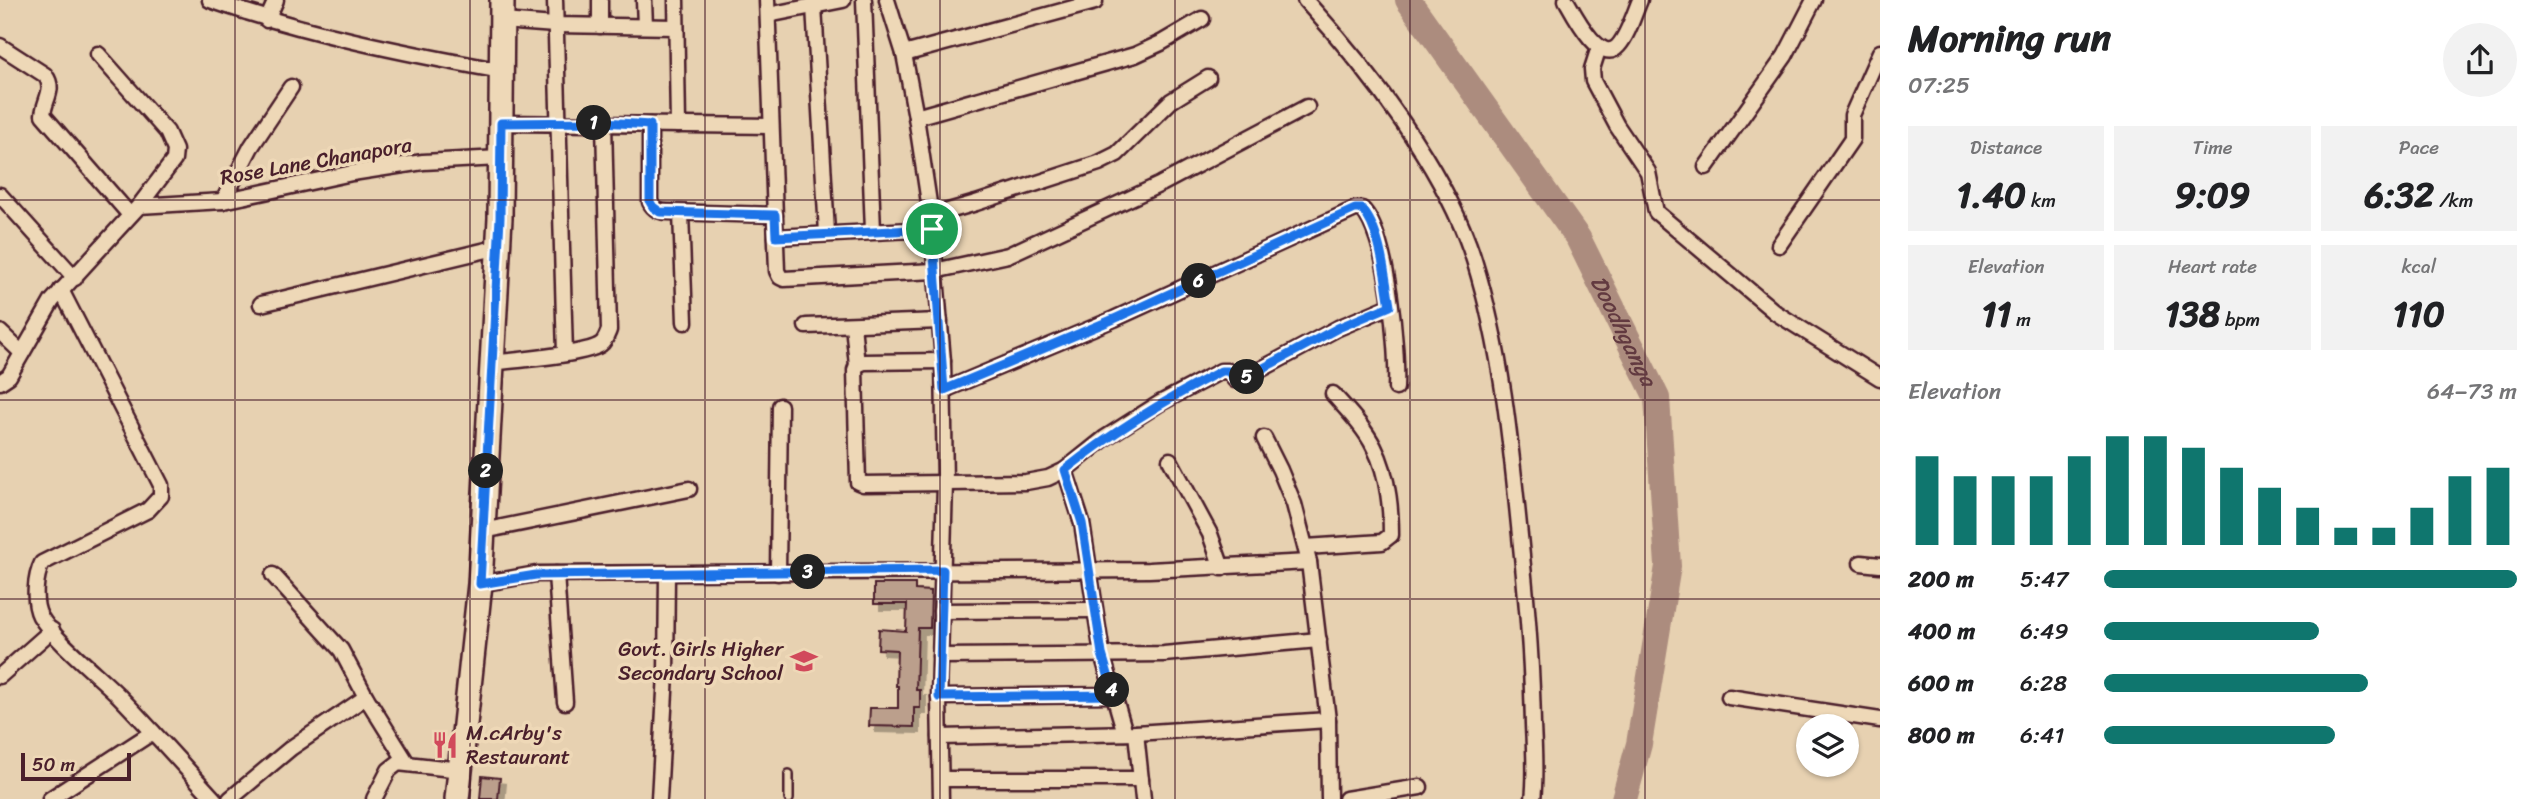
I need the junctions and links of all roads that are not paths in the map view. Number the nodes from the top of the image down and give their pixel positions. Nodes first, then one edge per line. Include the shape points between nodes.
1 (210, 0) edge
2 (276, 0) edge
3 (555, 0) edge
4 (600, 0) edge
5 (644, 0) edge
6 (676, 0) edge
7 (843, 0) edge
8 (864, 0) edge
9 (887, 0) edge
10 (1305, 0) edge
11 (1566, 0) edge
12 (1640, 0) edge
13 (1814, 0) edge
14 (1094, 2) dead end
15 (814, 6) junction
16 (767, 7) edge
17 (502, 11) edge
18 (1202, 19) dead end
19 (267, 20) junction
20 (555, 25) junction
21 (600, 26) junction
22 (645, 26) junction
23 (676, 27) junction
24 (0, 46) edge
25 (1599, 47) junction
26 (1880, 52) edge
27 (98, 54) dead end
28 (904, 54) junction
29 (502, 71) junction
30 (1208, 78) dead end
31 (291, 87) dead end
32 (1307, 107) dead end
33 (916, 117) junction
34 (604, 122) junction
35 (501, 123) junction
36 (558, 123) junction
37 (650, 125) junction
38 (678, 125) junction
39 (771, 126) junction
40 (501, 158) junction
41 (1706, 167) dead end
42 (0, 195) edge
43 (223, 201) junction
44 (135, 211) junction
45 (681, 213) junction
46 (775, 215) junction
47 (931, 222) junction
48 (873, 231) junction
49 (827, 233) junction
50 (776, 237) junction
51 (1779, 245) dead end
52 (499, 247) junction
53 (934, 271) junction
54 (75, 278) junction
55 (61, 290) junction
56 (261, 304) dead end
57 (1390, 306) junction
58 (940, 321) junction
59 (685, 322) dead end
60 (853, 325) junction
61 (806, 327) dead end
62 (0, 332) edge
63 (22, 353) junction
64 (565, 354) junction
65 (943, 361) junction
66 (492, 363) junction
67 (857, 365) junction
68 (1880, 378) edge
69 (0, 382) edge
70 (1396, 387) dead end
71 (944, 390) junction
72 (1333, 394) dead end
73 (780, 406) dead end
74 (1264, 438) dead end
75 (1170, 460) dead end
76 (1065, 470) junction
77 (945, 484) junction
78 (690, 489) dead end
79 (483, 531) junction
80 (1306, 547) junction
81 (1309, 562) junction
82 (1861, 563) dead end
83 (1880, 565) edge
84 (1222, 568) junction
85 (943, 570) junction
86 (1090, 570) junction
87 (667, 573) junction
88 (778, 573) junction
89 (556, 574) junction
90 (273, 575) dead end
91 (480, 584) junction
92 (1094, 610) junction
93 (941, 611) junction
94 (52, 630) junction
95 (1320, 640) junction
96 (1102, 654) junction
97 (940, 656) junction
98 (0, 676) edge
99 (1114, 695) junction
100 (366, 697) junction
101 (939, 697) junction
102 (1729, 697) dead end
103 (565, 702) dead end
104 (1328, 720) junction
105 (1880, 720) edge
106 (153, 732) junction
107 (1131, 733) junction
108 (940, 737) junction
109 (407, 763) junction
110 (461, 770) junction
111 (789, 774) dead end
112 (942, 779) junction
113 (1141, 779) junction
114 (1420, 788) dead end
115 (50, 799) edge
116 (214, 799) edge
117 (230, 799) edge
118 (374, 799) edge
119 (457, 799) edge
120 (659, 799) edge
121 (789, 799) edge
122 (941, 799) edge
123 (1143, 799) edge
124 (1329, 799) edge
125 (1346, 799) edge
126 (1534, 799) edge

1 - 19 street
2 - 19 street
3 - 20 street
4 - 21 street
5 - 22 street
6 - 23 street
7 - 15 street
8 - 48 street
9 - 28 street
10 - 126 street via 1411,136 1450,202 1473,258 1496,344 1517,508 1531,650
11 - 25 street
12 - 25 street via 1615,50
13 - 41 street via 1785,55
14 - 28 street
15 - 16 street
15 - 49 street
16 - 39 street
17 - 20 street
17 - 29 main road
18 - 33 street via 1135,55
19 - 29 street
20 - 21 street
20 - 36 street
21 - 22 street
22 - 23 street
23 - 38 street
24 - 44 street via 50,81 43,115
25 - 68 street via 1593,81 1648,172 1656,212 1776,313
26 - 51 street via 1852,115 1852,138
27 - 44 street via 173,141 174,160
28 - 33 street
29 - 35 main road
30 - 47 street via 1162,109 1116,154 1099,163
31 - 43 street via 251,147
32 - 53 street via 1028,247
33 - 47 street
34 - 36 street
34 - 37 street
34 - 64 street via 609,330 601,344
35 - 36 street
35 - 40 main road
36 - 64 street
37 - 38 street
37 - 45 street via 650,202 660,212
38 - 39 street
39 - 46 street
40 - 43 street, Rose Lane Chanapora via 423,162
40 - 52 main road
42 - 54 street
43 - 44 street, Rose Lane Chanapora
44 - 54 street
45 - 46 street
45 - 59 street
46 - 50 street
47 - 48 street
47 - 53 street
48 - 49 street
49 - 50 street
50 - 53 street via 777,271 784,279
52 - 56 street
52 - 66 main road
53 - 58 street
54 - 55 street
55 - 63 street
55 - 94 street via 161,485 161,496 148,510 42,564 37,607
57 - 70 street
57 - 71 street via 1374,231 1365,211 1355,209 1114,319
57 - 76 street via 1243,379 1235,380 1228,371 1221,371 1160,403
58 - 60 street
58 - 65 street
60 - 61 street
60 - 67 street
62 - 63 street
63 - 69 street via 9,376
64 - 66 street
65 - 67 street
65 - 71 street
66 - 79 main road
67 - 77 street via 858,482
71 - 77 street
72 - 80 street via 1374,447 1384,478 1391,535 1382,542
73 - 88 street
74 - 80 street via 1294,504
75 - 84 street via 1210,534
76 - 77 street via 1026,482
76 - 86 street via 1082,523
77 - 85 street
78 - 79 street
79 - 91 main road
80 - 81 street
81 - 84 street
81 - 95 street
82 - 83 street
84 - 86 street
85 - 86 street
85 - 88 street
85 - 93 street
86 - 92 street
87 - 88 street
87 - 89 street
87 - 120 street
89 - 91 street
89 - 103 street
90 - 100 street via 341,650
91 - 110 main road
92 - 93 street
92 - 96 street
93 - 97 street
94 - 98 street
94 - 106 street
95 - 96 street
95 - 104 street
96 - 97 street
96 - 99 street
97 - 101 street
99 - 101 street
99 - 107 street
100 - 109 street
100 - 117 street via 290,748
101 - 108 street
102 - 105 street
104 - 107 street
104 - 124 street
106 - 115 street
106 - 116 street
107 - 108 street
107 - 113 street
108 - 112 street
109 - 110 street
109 - 118 street via 394,765
110 - 119 main road
111 - 121 lane
112 - 113 street
112 - 122 street
113 - 123 street
114 - 125 street

